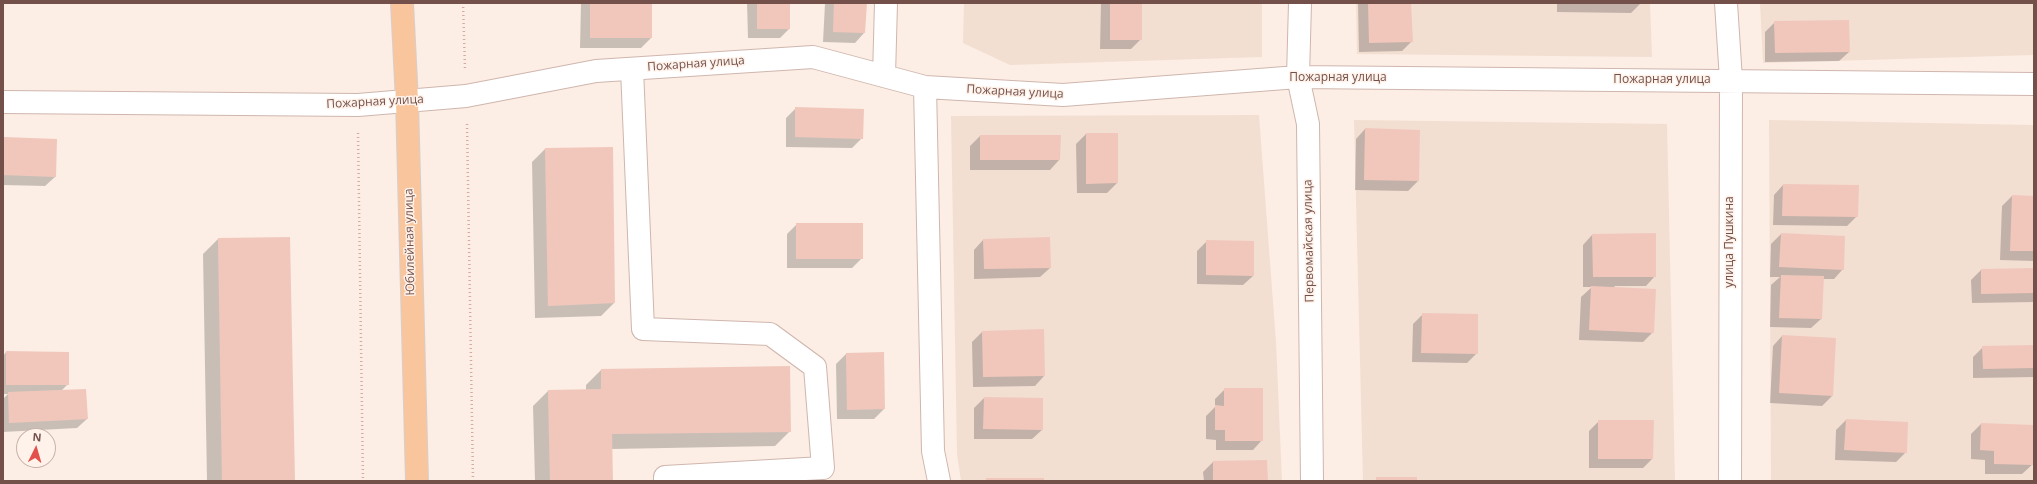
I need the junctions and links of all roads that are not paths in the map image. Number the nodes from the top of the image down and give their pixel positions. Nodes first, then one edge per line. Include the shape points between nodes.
1 (402, 3) edge
2 (886, 3) edge
3 (1300, 3) edge
4 (1726, 3) edge
5 (632, 69) junction
6 (884, 76) junction
7 (1298, 77) junction
8 (1731, 80) junction
9 (2034, 84) edge
10 (925, 87) junction
11 (407, 101) junction
12 (3, 102) edge
13 (416, 481) edge
14 (665, 481) edge
15 (939, 481) edge
16 (1312, 481) edge
17 (1730, 481) edge

1 - 11 main road, Юбилейная улица
2 - 6 street
3 - 7 street, Первомайская улица
4 - 8 street, улица Пушкина
5 - 6 street, Пожарная улица via 814,57
5 - 11 street, Пожарная улица via 596,71 466,96
5 - 14 street via 643,329 770,334 815,367 823,468 665,476
6 - 10 street, Пожарная улица
7 - 8 street, Пожарная улица
7 - 10 street, Пожарная улица via 1063,95
7 - 16 street, Первомайская улица via 1308,124
8 - 9 street, Пожарная улица
8 - 17 street, улица Пушкина
10 - 15 street via 933,451
11 - 12 street, Пожарная улица via 358,105
11 - 13 main road, Юбилейная улица

